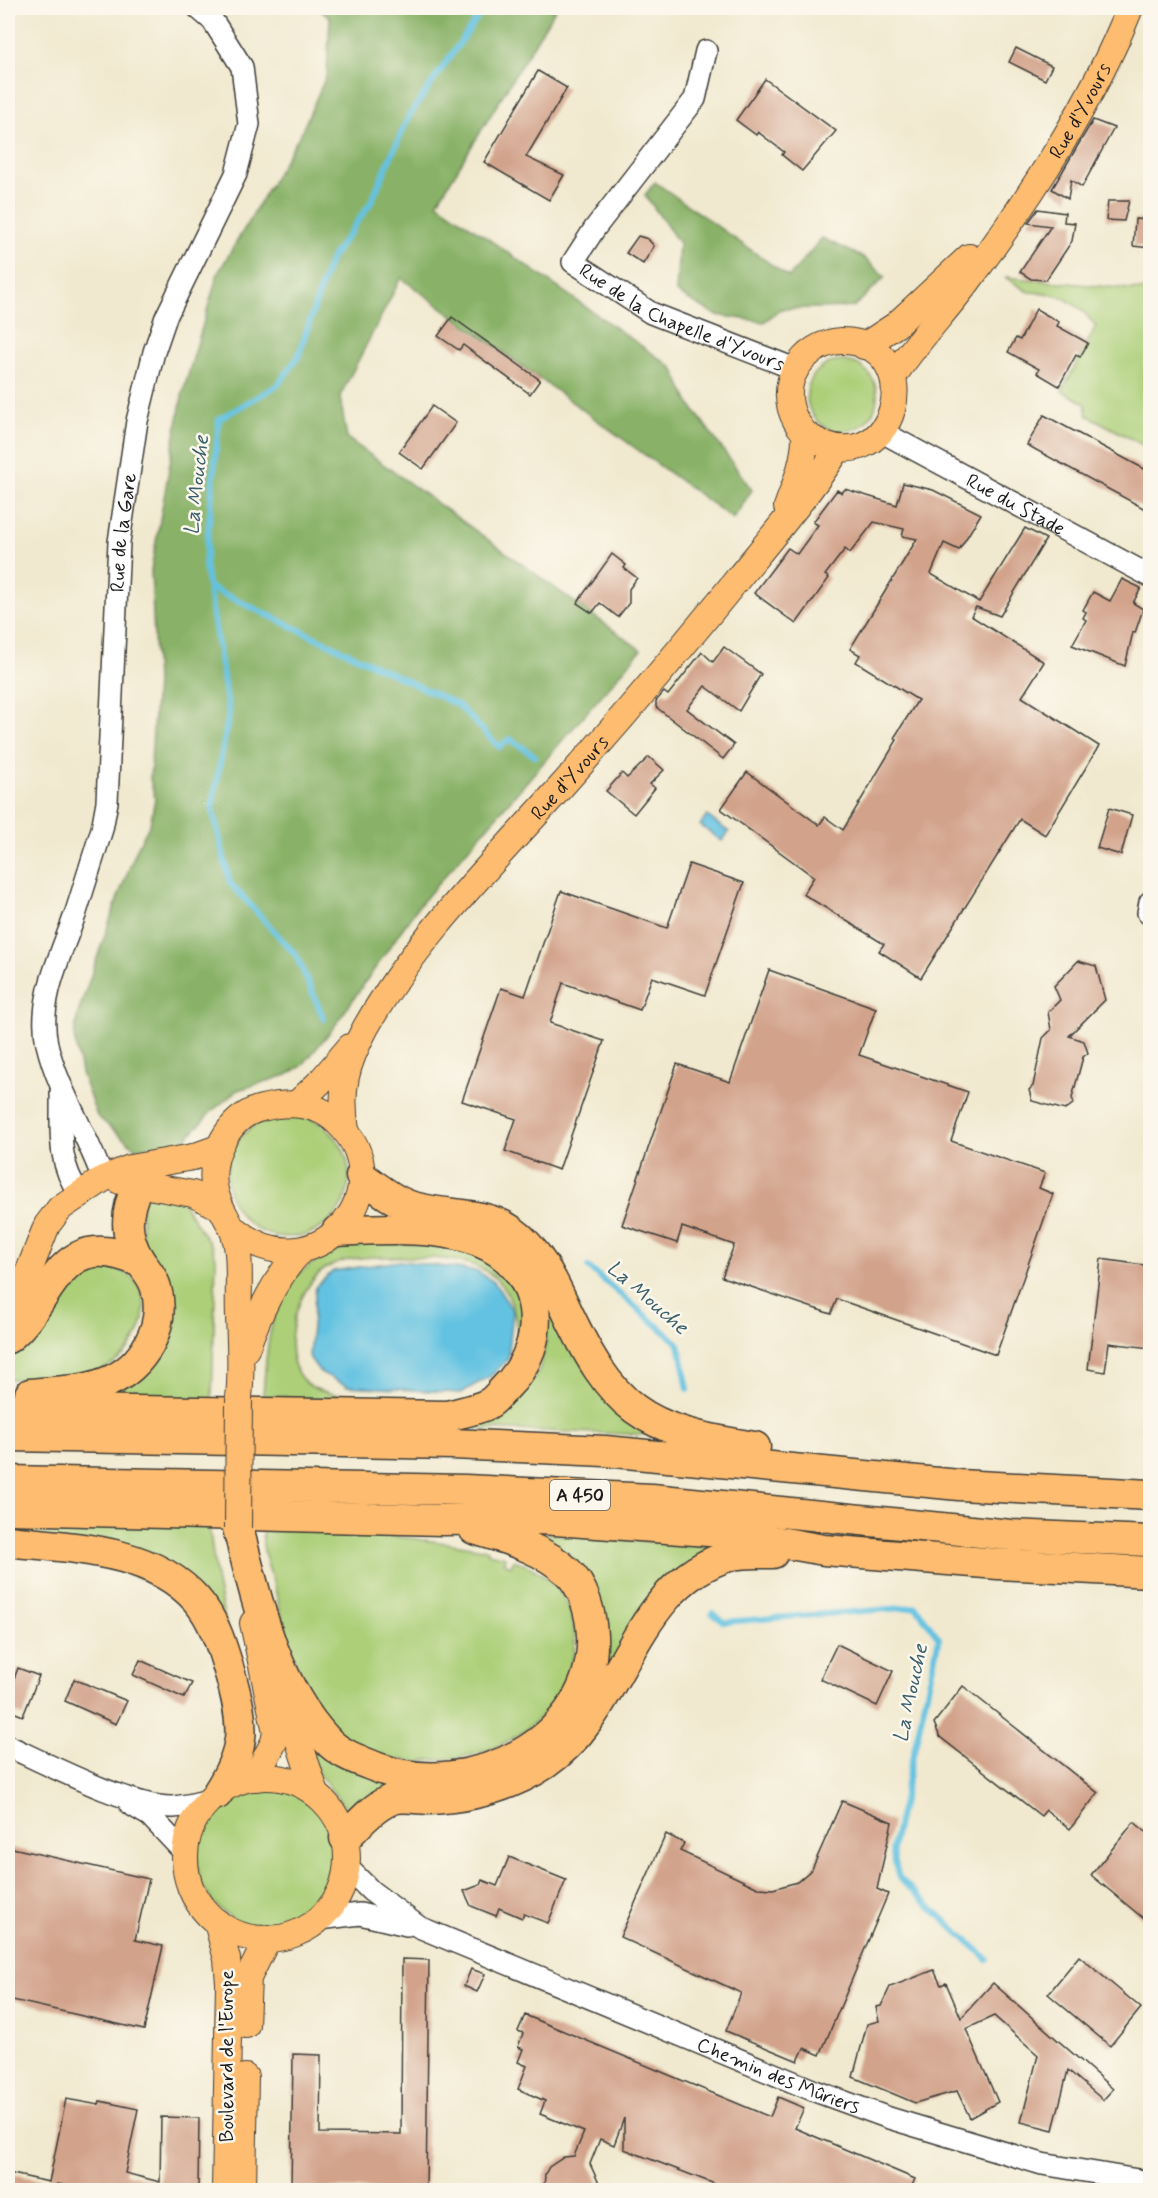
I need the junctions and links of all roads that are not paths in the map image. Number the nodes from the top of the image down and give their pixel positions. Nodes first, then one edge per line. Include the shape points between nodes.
1 (198, 8) edge
2 (1130, 8) edge
3 (706, 51) dead end
4 (1019, 208) junction
5 (864, 346) junction
6 (795, 369) junction
7 (894, 377) junction
8 (882, 432) junction
9 (805, 434) junction
10 (838, 449) junction
11 (779, 528) junction
12 (1150, 576) edge
13 (365, 1028) junction
14 (61, 1084) junction
15 (298, 1103) junction
16 (346, 1130) junction
17 (218, 1148) junction
18 (147, 1174) junction
19 (361, 1176) junction
20 (103, 1179) junction
21 (79, 1193) junction
22 (220, 1207) junction
23 (235, 1230) junction
24 (337, 1231) junction
25 (300, 1251) junction
26 (140, 1262) junction
27 (8, 1324) edge
28 (8, 1338) edge
29 (242, 1358) junction
30 (8, 1395) edge
31 (8, 1409) edge
32 (8, 1436) edge
33 (849, 1475) junction
34 (8, 1481) edge
35 (1150, 1495) edge
36 (8, 1509) edge
37 (442, 1520) junction
38 (238, 1528) junction
39 (8, 1541) edge
40 (1150, 1541) edge
41 (824, 1550) junction
42 (1150, 1572) edge
43 (250, 1612) junction
44 (8, 1746) edge
45 (255, 1778) junction
46 (103, 1788) junction
47 (316, 1794) junction
48 (213, 1797) junction
49 (345, 1838) junction
50 (185, 1854) junction
51 (346, 1867) junction
52 (319, 1919) junction
53 (217, 1922) junction
54 (419, 1927) junction
55 (268, 1938) junction
56 (1150, 2182) edge
57 (225, 2190) edge
58 (243, 2190) edge

1 - 14 street, Rue de la Gare via 213,21 242,67 249,124 236,174 166,317 138,422 119,542 107,802 99,839 50,985 45,1013 48,1046
2 - 4 main road, Rue d'Yvours via 1081,106
3 - 6 street, Rue de la Chapelle d'Yvours via 695,99 573,262 651,314
4 - 5 main road via 930,296 896,326
4 - 7 main road via 969,280 913,346
5 - 6 main road via 825,344 813,350
5 - 7 main road via 882,358
6 - 9 main road via 789,396 791,410
7 - 8 main road via 894,412
8 - 10 main road via 862,445
8 - 12 street, Rue du Stade
9 - 10 main road
9 - 11 main road via 801,468
10 - 11 main road, Rue d'Yvours
11 - 13 main road, Rue d'Yvours via 640,700 440,923
13 - 15 main road
13 - 16 main road via 342,1088
14 - 20 street, Rue de la Gare
14 - 21 street, Rue de la Gare via 61,1154
15 - 16 main road via 316,1107
15 - 17 main road via 255,1109 240,1119
16 - 19 main road via 356,1145
17 - 18 main road
17 - 22 main road via 214,1179
18 - 20 main road
18 - 22 main road
18 - 26 highway via 127,1215 128,1234
19 - 24 main road via 352,1214
19 - 33 highway via 409,1206 475,1216 513,1232 540,1262 599,1371 629,1406 650,1420 718,1442 811,1456
20 - 21 main road
21 - 27 main road via 47,1225
22 - 23 main road
23 - 25 main road via 266,1248
23 - 29 main road
24 - 25 main road via 320,1244
24 - 31 highway via 450,1232 501,1253 530,1290 535,1311 534,1336 517,1377 489,1404 448,1416
25 - 29 main road via 277,1278
26 - 28 highway via 95,1252 75,1259 59,1269 23,1326
26 - 30 highway via 157,1290 158,1308 157,1327 140,1359 108,1382 88,1388
29 - 38 main road, bridge
32 - 33 highway, A 450 via 453,1444 570,1450
33 - 35 highway, A 450
34 - 40 highway, A 450 via 466,1490 652,1499 1011,1535
36 - 37 highway
37 - 38 highway via 518,1542 569,1573 583,1594 592,1624 593,1653 582,1689 563,1721 538,1742 503,1764 464,1776 426,1778 388,1772 328,1742 289,1684 261,1617
37 - 41 highway via 541,1519 723,1532
38 - 43 main road
39 - 48 highway via 86,1550 138,1562 178,1583 196,1598 221,1644 239,1707 241,1730 234,1766
41 - 42 highway
41 - 49 highway via 734,1555 708,1564 657,1608 598,1708 580,1732 546,1763 498,1787 462,1796 392,1799 374,1810
43 - 45 main road via 276,1732
43 - 47 main road via 282,1690
44 - 46 street
45 - 47 main road via 292,1781
45 - 48 main road via 237,1782
46 - 48 street via 172,1807
46 - 50 street via 150,1816
47 - 49 main road via 334,1814
48 - 50 main road via 190,1830
49 - 51 main road
50 - 53 main road via 196,1899
51 - 52 main road via 338,1896
51 - 54 street, Chemin des Mûriers
52 - 54 street, Chemin des Mûriers via 360,1914
52 - 55 main road via 304,1930
53 - 55 main road via 232,1931
53 - 57 main road, Boulevard de l'Europe via 229,1983
54 - 56 street, Chemin des Mûriers via 889,2118 1042,2164
55 - 58 main road, Boulevard de l'Europe via 248,1978 246,1997

